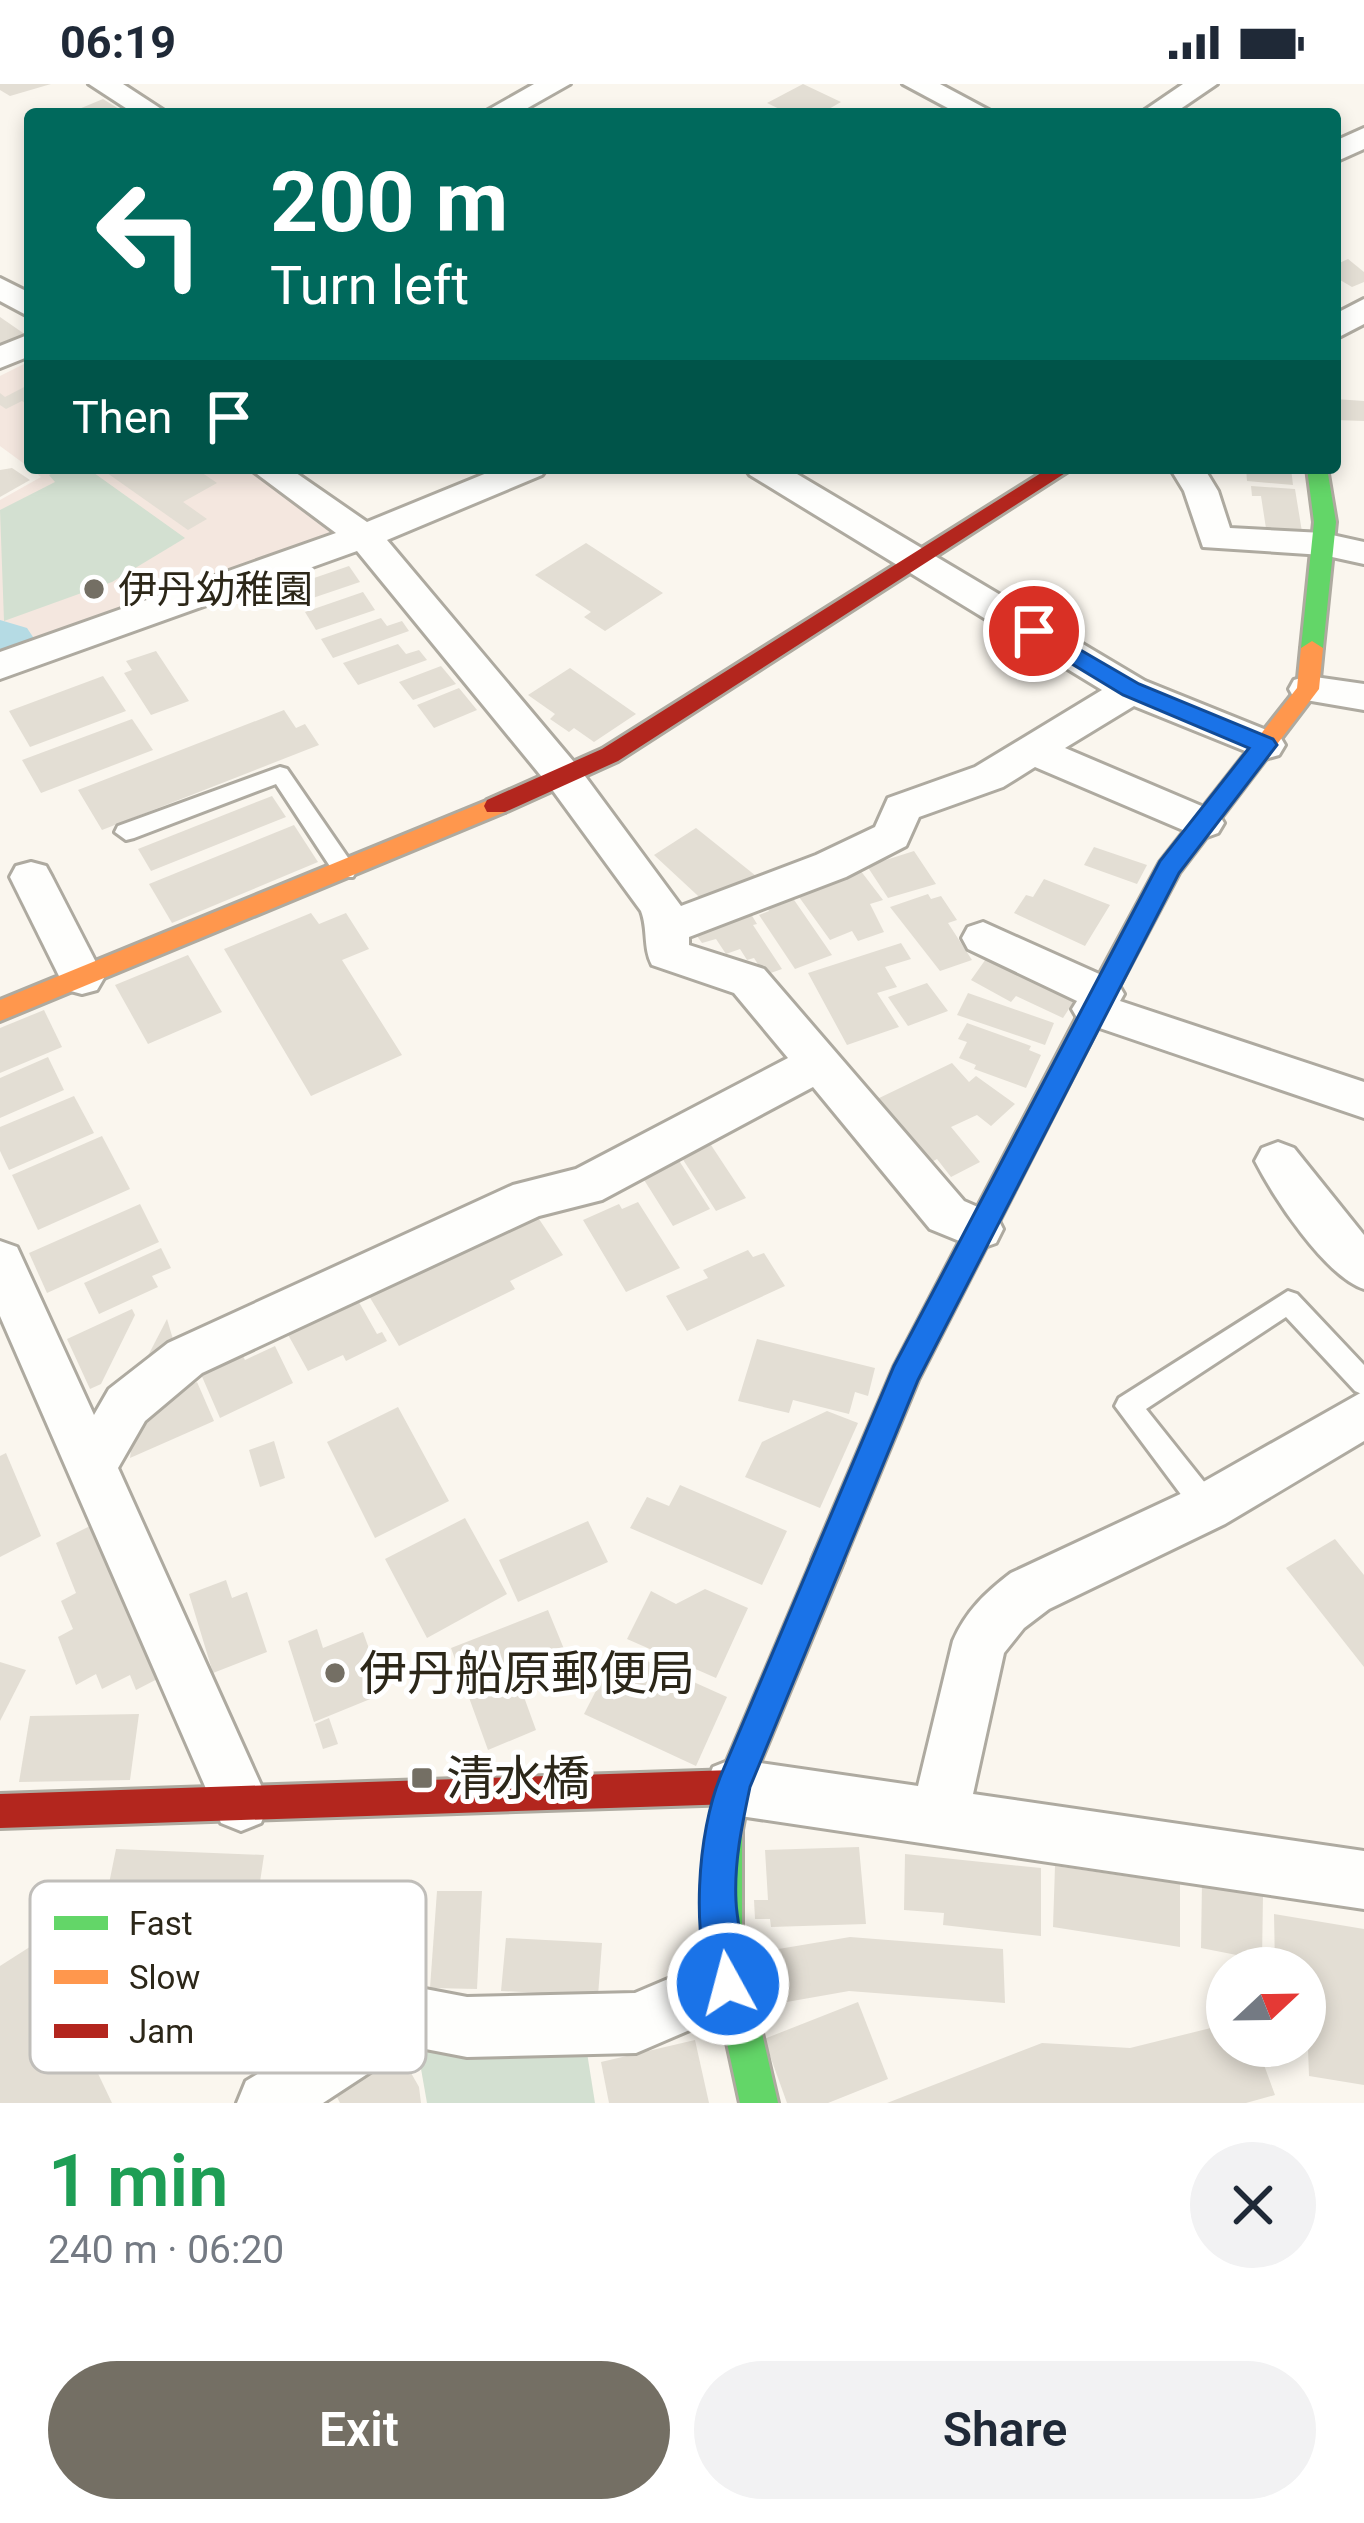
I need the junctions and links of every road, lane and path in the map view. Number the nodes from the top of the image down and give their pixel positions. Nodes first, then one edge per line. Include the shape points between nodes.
1 (103, 84) edge
2 (917, 84) edge
3 (1203, 84) edge
4 (533, 88) edge
5 (145, 108) edge
6 (505, 108) edge
7 (561, 108) edge
8 (969, 108) edge
9 (1163, 108) edge
10 (275, 474) edge
11 (515, 474) edge
12 (772, 474) edge
13 (1055, 474) edge
14 (1191, 474) edge
15 (1318, 474) edge
16 (364, 536) junction
17 (1323, 544) junction
18 (1364, 553) edge
19 (919, 562) junction
20 (0, 665) edge
21 (1308, 688) junction
22 (1131, 690) junction
23 (1364, 697) edge
24 (1265, 745) junction
25 (1034, 751) junction
26 (565, 778) junction
27 (1204, 823) junction
28 (126, 832) dead end
29 (345, 871) junction
30 (31, 877) dead end
31 (669, 928) junction
32 (983, 938) dead end
33 (82, 978) junction
34 (1098, 1002) junction
35 (0, 1011) edge
36 (819, 1063) junction
37 (1364, 1100) edge
38 (1278, 1161) dead end
39 (979, 1229) junction
40 (0, 1261) edge
41 (1364, 1268) edge
42 (1364, 1384) edge
43 (1364, 1414) edge
44 (93, 1463) junction
45 (1207, 1507) junction
46 (733, 1787) junction
47 (241, 1803) junction
48 (0, 1811) edge
49 (939, 1818) junction
50 (1364, 1880) edge
51 (728, 1984) junction
52 (426, 2019) edge
53 (314, 2073) edge
54 (268, 2103) edge
55 (759, 2103) edge

1 - 5 street
2 - 8 street
3 - 9 street
4 - 6 street
4 - 7 street
10 - 16 street
11 - 16 street
12 - 19 street
13 - 19 street
14 - 17 street via 1216,539
15 - 17 street
16 - 20 street
16 - 26 street
17 - 18 street
17 - 21 street
19 - 22 street
19 - 26 street
21 - 23 street
21 - 24 street
22 - 24 street
22 - 25 street
24 - 27 street
25 - 27 street
25 - 31 street via 989,777 902,808 892,836 831,866
26 - 29 street
26 - 31 street
27 - 34 street via 1169,868
28 - 29 lane via 280,774
29 - 33 street
30 - 33 street
31 - 36 street via 667,954 749,981
32 - 34 street
33 - 35 street
34 - 37 street
34 - 39 street
36 - 39 street via 947,1215
36 - 44 street via 586,1186 530,1198 185,1358 127,1405
38 - 41 street
39 - 46 street via 904,1376
40 - 44 street
42 - 45 lane via 1288,1302 1128,1406
43 - 45 street
44 - 47 street
45 - 49 street via 1005,1610 980,1641
46 - 47 street
46 - 49 street
46 - 51 street via 718,1901
47 - 48 street
49 - 50 street
51 - 52 street via 636,2023 466,2027
51 - 55 street
53 - 54 street

